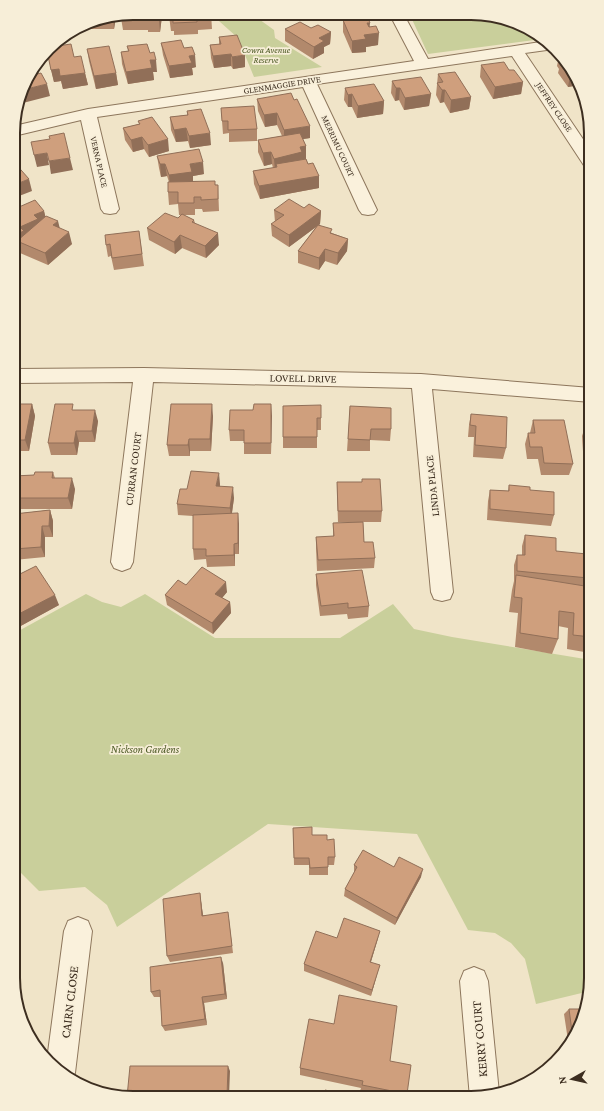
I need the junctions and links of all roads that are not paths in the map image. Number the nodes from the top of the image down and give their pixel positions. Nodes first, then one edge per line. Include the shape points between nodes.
1 (400, 20) edge
2 (544, 46) edge
3 (516, 51) junction
4 (423, 63) junction
5 (308, 81) junction
6 (88, 114) junction
7 (20, 130) edge
8 (584, 153) edge
9 (110, 209) dead end
10 (368, 210) dead end
11 (20, 376) edge
12 (144, 376) junction
13 (421, 381) junction
14 (584, 394) edge
15 (122, 562) dead end
16 (442, 592) dead end
17 (78, 931) dead end
18 (474, 981) dead end
19 (61, 1065) edge
20 (483, 1090) edge

1 - 4 street
2 - 3 street, GLENMAGGIE DRIVE
3 - 4 street, GLENMAGGIE DRIVE
3 - 8 street, JEFFREY CLOSE
4 - 5 street, GLENMAGGIE DRIVE
5 - 6 street, GLENMAGGIE DRIVE
5 - 10 street, MERRIMU COURT
6 - 7 street, GLENMAGGIE DRIVE
6 - 9 street, VERNA PLACE
11 - 12 street, LOVELL DRIVE
12 - 13 street, LOVELL DRIVE
12 - 15 street, CURRAN COURT
13 - 14 street, LOVELL DRIVE
13 - 16 street, LINDA PLACE
17 - 19 street, CAIRN CLOSE
18 - 20 street, KERRY COURT

